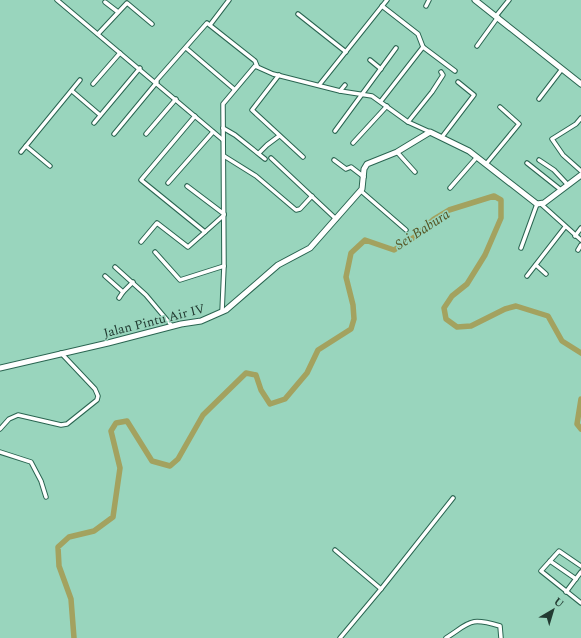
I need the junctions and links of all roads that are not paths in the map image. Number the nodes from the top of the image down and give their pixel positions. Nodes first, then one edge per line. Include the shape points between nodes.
1 (57, 0) edge
2 (228, 0) edge
3 (388, 0) edge
4 (429, 0) edge
5 (475, 0) edge
6 (509, 0) edge
7 (106, 2) dead end
8 (382, 6) junction
9 (426, 6) dead end
10 (118, 12) junction
11 (298, 14) dead end
12 (497, 16) junction
13 (152, 24) dead end
14 (210, 24) junction
15 (98, 34) junction
16 (476, 46) dead end
17 (423, 47) junction
18 (186, 48) junction
19 (396, 48) dead end
20 (346, 52) junction
21 (120, 53) junction
22 (370, 60) dead end
23 (257, 66) junction
24 (140, 68) junction
25 (381, 69) junction
26 (562, 69) junction
27 (455, 71) dead end
28 (441, 72) dead end
29 (279, 75) junction
30 (80, 80) dead end
31 (156, 82) junction
32 (458, 82) dead end
33 (93, 84) dead end
34 (320, 84) junction
35 (581, 84) edge
36 (345, 85) dead end
37 (234, 89) junction
38 (72, 91) junction
39 (340, 91) junction
40 (362, 94) junction
41 (176, 99) junction
42 (539, 99) dead end
43 (381, 101) junction
44 (387, 106) junction
45 (500, 107) dead end
46 (100, 115) junction
47 (195, 116) junction
48 (581, 118) edge
49 (408, 122) junction
50 (94, 123) dead end
51 (223, 128) junction
52 (335, 131) dead end
53 (213, 132) junction
54 (430, 132) junction
55 (114, 134) dead end
56 (146, 134) dead end
57 (279, 136) junction
58 (442, 137) junction
59 (223, 140) junction
60 (353, 143) dead end
61 (26, 146) junction
62 (21, 152) dead end
63 (397, 152) junction
64 (259, 153) junction
65 (224, 156) junction
66 (303, 157) dead end
67 (477, 157) junction
68 (271, 158) dead end
69 (265, 159) dead end
70 (334, 160) dead end
71 (539, 160) dead end
72 (486, 164) junction
73 (527, 164) dead end
74 (50, 166) dead end
75 (581, 171) edge
76 (415, 172) dead end
77 (581, 175) edge
78 (364, 177) junction
79 (168, 183) dead end
80 (568, 185) junction
81 (187, 186) dead end
82 (450, 188) dead end
83 (561, 190) junction
84 (361, 191) junction
85 (312, 196) junction
86 (539, 204) junction
87 (224, 214) junction
88 (336, 219) junction
89 (566, 227) junction
90 (581, 228) edge
91 (406, 230) dead end
92 (205, 232) junction
93 (575, 236) junction
94 (581, 240) edge
95 (141, 242) dead end
96 (581, 245) edge
97 (521, 248) dead end
98 (578, 250) dead end
99 (155, 252) dead end
100 (536, 265) junction
101 (224, 266) junction
102 (114, 267) dead end
103 (546, 274) dead end
104 (105, 276) dead end
105 (527, 276) dead end
106 (133, 282) junction
107 (124, 292) junction
108 (118, 298) dead end
109 (222, 312) junction
110 (172, 326) junction
111 (61, 353) junction
112 (0, 368) edge
113 (0, 429) edge
114 (0, 452) edge
115 (46, 497) dead end
116 (453, 498) dead end
117 (335, 550) dead end
118 (550, 561) junction
119 (581, 566) edge
120 (581, 572) edge
121 (576, 579) junction
122 (382, 589) junction
123 (566, 592) junction
124 (580, 601) edge
125 (340, 638) edge
126 (446, 638) edge
127 (502, 638) edge

1 - 15 street
2 - 14 street
3 - 8 street
4 - 9 street
5 - 12 main road
6 - 12 street
7 - 10 street
8 - 17 street via 418,34
8 - 20 street
10 - 13 street via 127,3
10 - 15 street
11 - 20 street
12 - 16 street
12 - 26 main road
14 - 18 street via 207,22
14 - 23 street via 255,61
15 - 21 street
17 - 27 street
17 - 43 street
18 - 31 street
18 - 37 street
19 - 25 street
20 - 34 street
21 - 24 street
21 - 33 street
22 - 25 street
23 - 29 street
23 - 37 street
24 - 31 street
24 - 46 street
25 - 40 street
26 - 35 main road
26 - 42 street
28 - 49 street via 443,75 434,90
29 - 34 street
29 - 57 street via 252,110
30 - 38 street
31 - 41 street
31 - 55 street
32 - 58 street via 474,95
34 - 39 street
36 - 39 street
37 - 51 street via 222,104
38 - 46 street
38 - 61 street
39 - 40 street
40 - 43 street
40 - 52 street
41 - 47 street
41 - 56 street
43 - 44 street
44 - 49 street
44 - 60 street
45 - 72 street via 519,124
46 - 50 street
47 - 53 street
47 - 92 street via 141,179
48 - 75 street via 576,124 552,138 563,155
49 - 54 street
51 - 59 street
51 - 64 street
53 - 59 street
53 - 79 street
54 - 58 main road
54 - 63 main road, Jalan Pintu Air IV
57 - 64 street
57 - 66 street
58 - 67 main road
59 - 65 street
61 - 62 street
61 - 74 street
63 - 76 street
63 - 78 main road, Jalan Pintu Air IV via 367,164
64 - 69 street
65 - 85 street via 256,176 296,210
65 - 87 street
67 - 72 main road
67 - 82 street
68 - 85 street
70 - 78 street via 346,169 351,167
71 - 80 street via 554,170
72 - 86 main road
73 - 83 street
77 - 80 main road
78 - 84 main road, Jalan Pintu Air IV
80 - 83 main road
81 - 87 street
83 - 86 main road
84 - 88 main road, Jalan Pintu Air IV
84 - 91 street
85 - 88 street
86 - 89 street
86 - 97 street
87 - 92 street
87 - 101 street
88 - 109 main road, Jalan Pintu Air IV via 309,249 279,264 229,309
89 - 93 street
89 - 100 street
90 - 93 street
92 - 95 street via 188,247 157,223
93 - 94 street
96 - 98 street
99 - 101 street via 180,280
100 - 103 street
100 - 105 street
101 - 109 street
102 - 106 street
104 - 107 street
106 - 107 street
106 - 110 street
107 - 108 street
109 - 110 main road, Jalan Pintu Air IV via 201,321
110 - 111 main road, Jalan Pintu Air IV
111 - 112 main road, Jalan Pintu Air IV
111 - 113 street via 95,389 97,400 67,424 61,425 18,415 9,419
114 - 115 street via 31,462
116 - 122 street
117 - 122 street
118 - 119 street via 560,551
118 - 121 street
118 - 123 street via 541,572
120 - 121 street
121 - 123 street
122 - 125 street
123 - 124 street
126 - 127 street via 470,622 481,620 500,626

